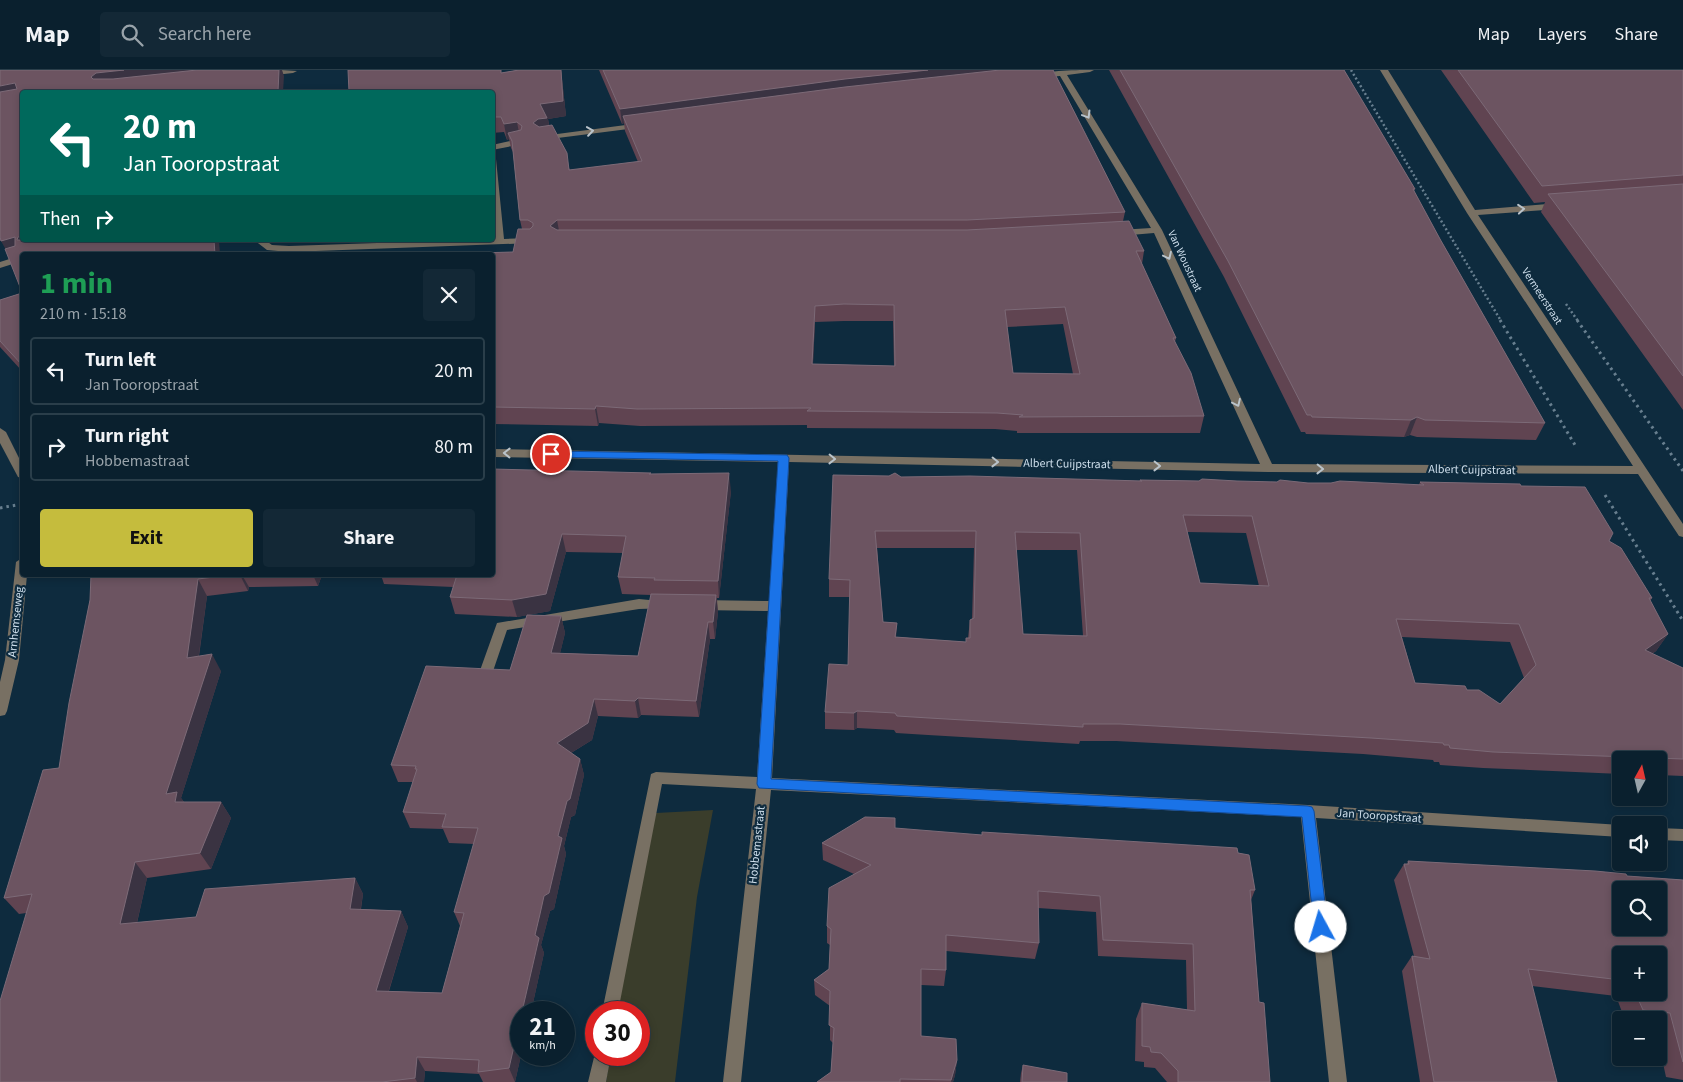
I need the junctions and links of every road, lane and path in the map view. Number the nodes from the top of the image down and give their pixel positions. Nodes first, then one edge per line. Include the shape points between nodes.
1 (1090, 70) edge
2 (1351, 70) edge
3 (1384, 70) edge
4 (293, 71) dead end
5 (1062, 73) junction
6 (257, 75) edge
7 (1032, 77) edge
8 (648, 124) edge
9 (542, 138) edge
10 (520, 142) edge
11 (495, 147) edge
12 (495, 190) edge
13 (1564, 205) edge
14 (1472, 213) junction
15 (1157, 230) junction
16 (1109, 233) edge
17 (530, 241) edge
18 (262, 242) edge
19 (500, 242) junction
20 (20, 259) edge
21 (0, 265) edge
22 (1563, 300) dead end
23 (1, 435) edge
24 (495, 453) edge
25 (784, 458) junction
26 (1268, 468) junction
27 (20, 470) edge
28 (1641, 470) junction
29 (1591, 471) junction
30 (1683, 471) edge
31 (20, 504) edge
32 (0, 508) edge
33 (1677, 512) edge
34 (1683, 533) edge
35 (20, 577) edge
36 (775, 606) junction
37 (1683, 620) edge
38 (485, 676) edge
39 (0, 711) edge
40 (764, 784) junction
41 (1308, 811) junction
42 (1612, 830) edge
43 (1667, 834) edge
44 (1683, 835) edge
45 (612, 1001) edge
46 (600, 1066) edge
47 (597, 1082) edge
48 (732, 1082) edge
49 (1338, 1082) edge

1 - 5 street
2 - 29 path
3 - 14 street, Vermeerstraat
4 - 6 street
5 - 7 street
5 -> 15 street, Van Woustraat
9 -> 8 street
10 - 11 street
12 - 19 street
14 -> 13 street
14 - 28 street, Vermeerstraat
15 - 16 street
15 -> 26 street, Van Woustraat
17 - 19 street
18 - 19 street via 270,248 288,249
20 - 21 street
22 - 30 path
23 - 27 street
25 -> 24 street, Albert Cuijpstraat
25 -> 26 street, Albert Cuijpstraat
25 - 36 street, Hobbemastraat
26 -> 29 street, Albert Cuijpstraat
28 - 29 street, Albert Cuijpstraat
28 - 33 street, Vermeerstraat
29 - 37 path
31 - 32 path
33 - 34 street, Vermeerstraat
35 - 39 street, Arnhemseweg via 12,660
36 - 38 street via 638,604 502,626
36 - 40 street, Hobbemastraat
40 - 41 street, Jan Tooropstraat
40 - 45 street, Jan Tooropstraat via 656,778
40 - 48 street, Hobbemastraat
41 - 42 street, Jan Tooropstraat
41 - 49 street
43 - 44 street
46 - 47 street

